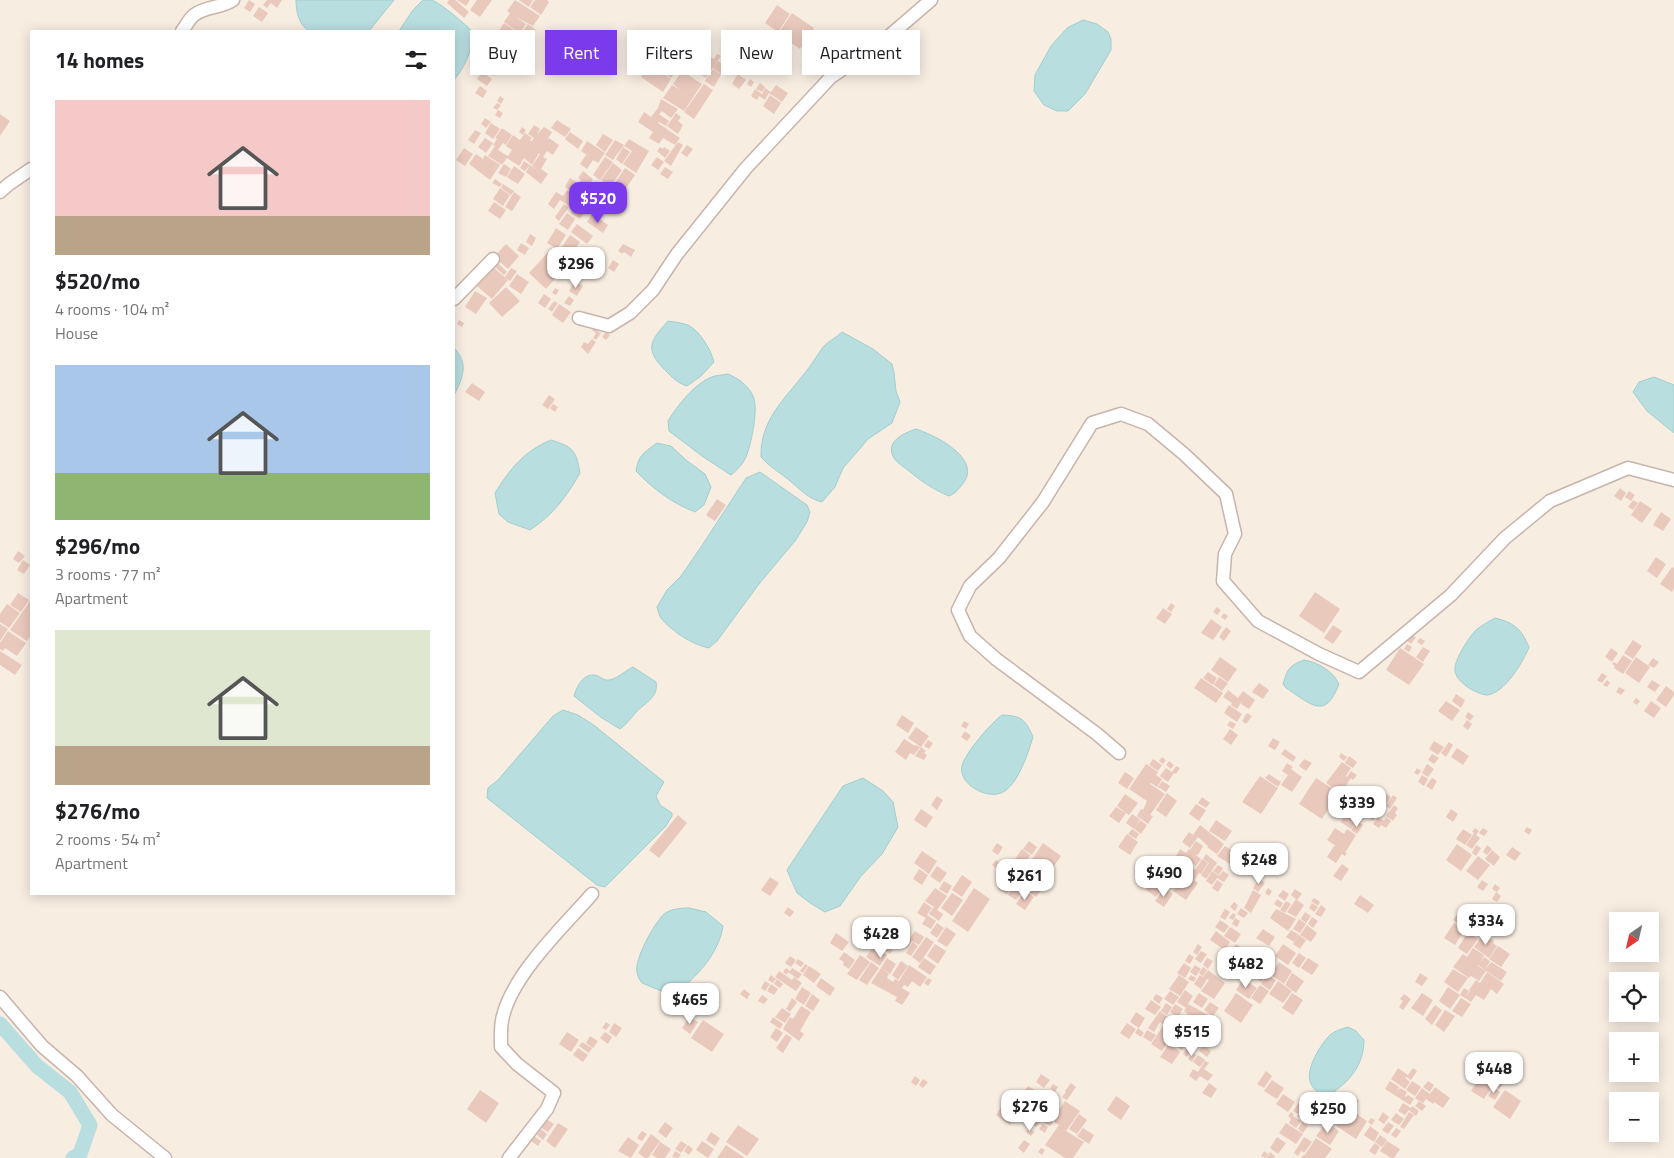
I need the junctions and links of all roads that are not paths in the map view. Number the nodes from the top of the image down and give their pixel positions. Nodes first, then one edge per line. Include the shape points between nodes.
1 (233, 0) edge
2 (931, 0) edge
3 (183, 30) edge
4 (30, 170) edge
5 (0, 192) edge
6 (493, 260) dead end
7 (455, 298) edge
8 (579, 318) dead end
9 (1674, 480) edge
10 (1119, 754) dead end
11 (592, 894) dead end
12 (0, 997) edge
13 (165, 1158) edge
14 (509, 1158) edge

1 - 3 street via 194,15
2 - 8 street via 881,42 831,77 746,168 652,290 630,313 609,326
4 - 5 street
6 - 7 street
9 - 10 street via 1628,468 1550,501 1506,538 1451,595 1359,672 1258,621 1223,581 1226,554 1234,534 1226,494 1184,454 1148,424 1122,414 1092,423 1042,502 999,558 970,586 958,610 970,636
11 - 14 street via 518,981 502,1016 501,1047 554,1093 547,1109
12 - 13 street via 42,1046 78,1076 112,1115

